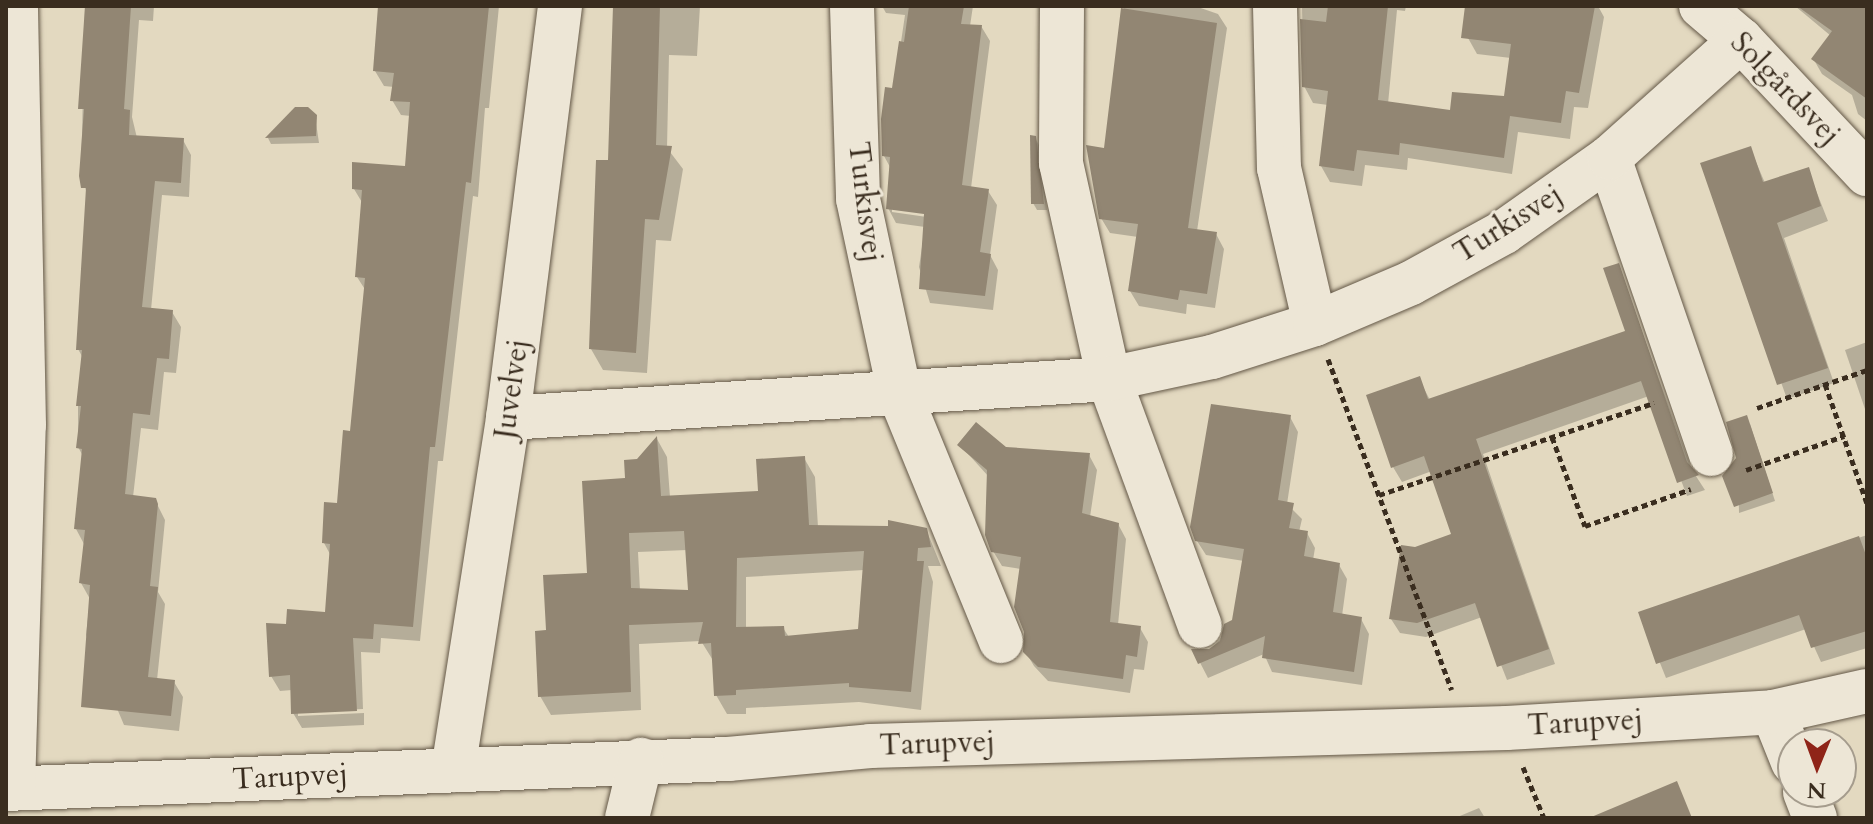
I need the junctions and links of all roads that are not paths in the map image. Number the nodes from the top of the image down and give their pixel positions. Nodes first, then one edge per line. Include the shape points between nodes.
1 (16, 6) edge
2 (560, 6) edge
3 (852, 6) edge
4 (1062, 6) edge
5 (1275, 6) edge
6 (1701, 6) edge
7 (1741, 40) junction
8 (1609, 158) junction
9 (1867, 174) edge
10 (1315, 324) junction
11 (1109, 379) junction
12 (900, 395) junction
13 (508, 418) junction
14 (1717, 471) road end
15 (1200, 626) dead end
16 (1001, 641) dead end
17 (1867, 691) edge
18 (1773, 712) junction
19 (1779, 728) edge
20 (641, 760) junction
21 (453, 770) junction
22 (10, 789) edge
23 (627, 818) edge

1 - 22 street via 24,425
2 - 13 street, Juvelvej
3 - 12 street, Turkisvej via 858,199
4 - 11 street via 1061,163
5 - 10 street via 1279,168
6 - 7 street, Solgårdsvej
7 - 8 street, Turkisvej
7 - 9 street, Solgårdsvej
8 - 10 street, Turkisvej via 1504,232 1411,283
8 - 14 street
10 - 11 street, Turkisvej via 1212,357
11 - 12 street, Turkisvej
11 - 15 street
12 - 13 street, Turkisvej
12 - 16 street, Turkisvej
13 - 21 street, Juvelvej
17 - 18 street, Tarupvej
18 - 19 street
18 - 20 street, Tarupvej via 1487,728 870,746
20 - 21 street, Tarupvej
20 - 23 street
21 - 22 street, Tarupvej

